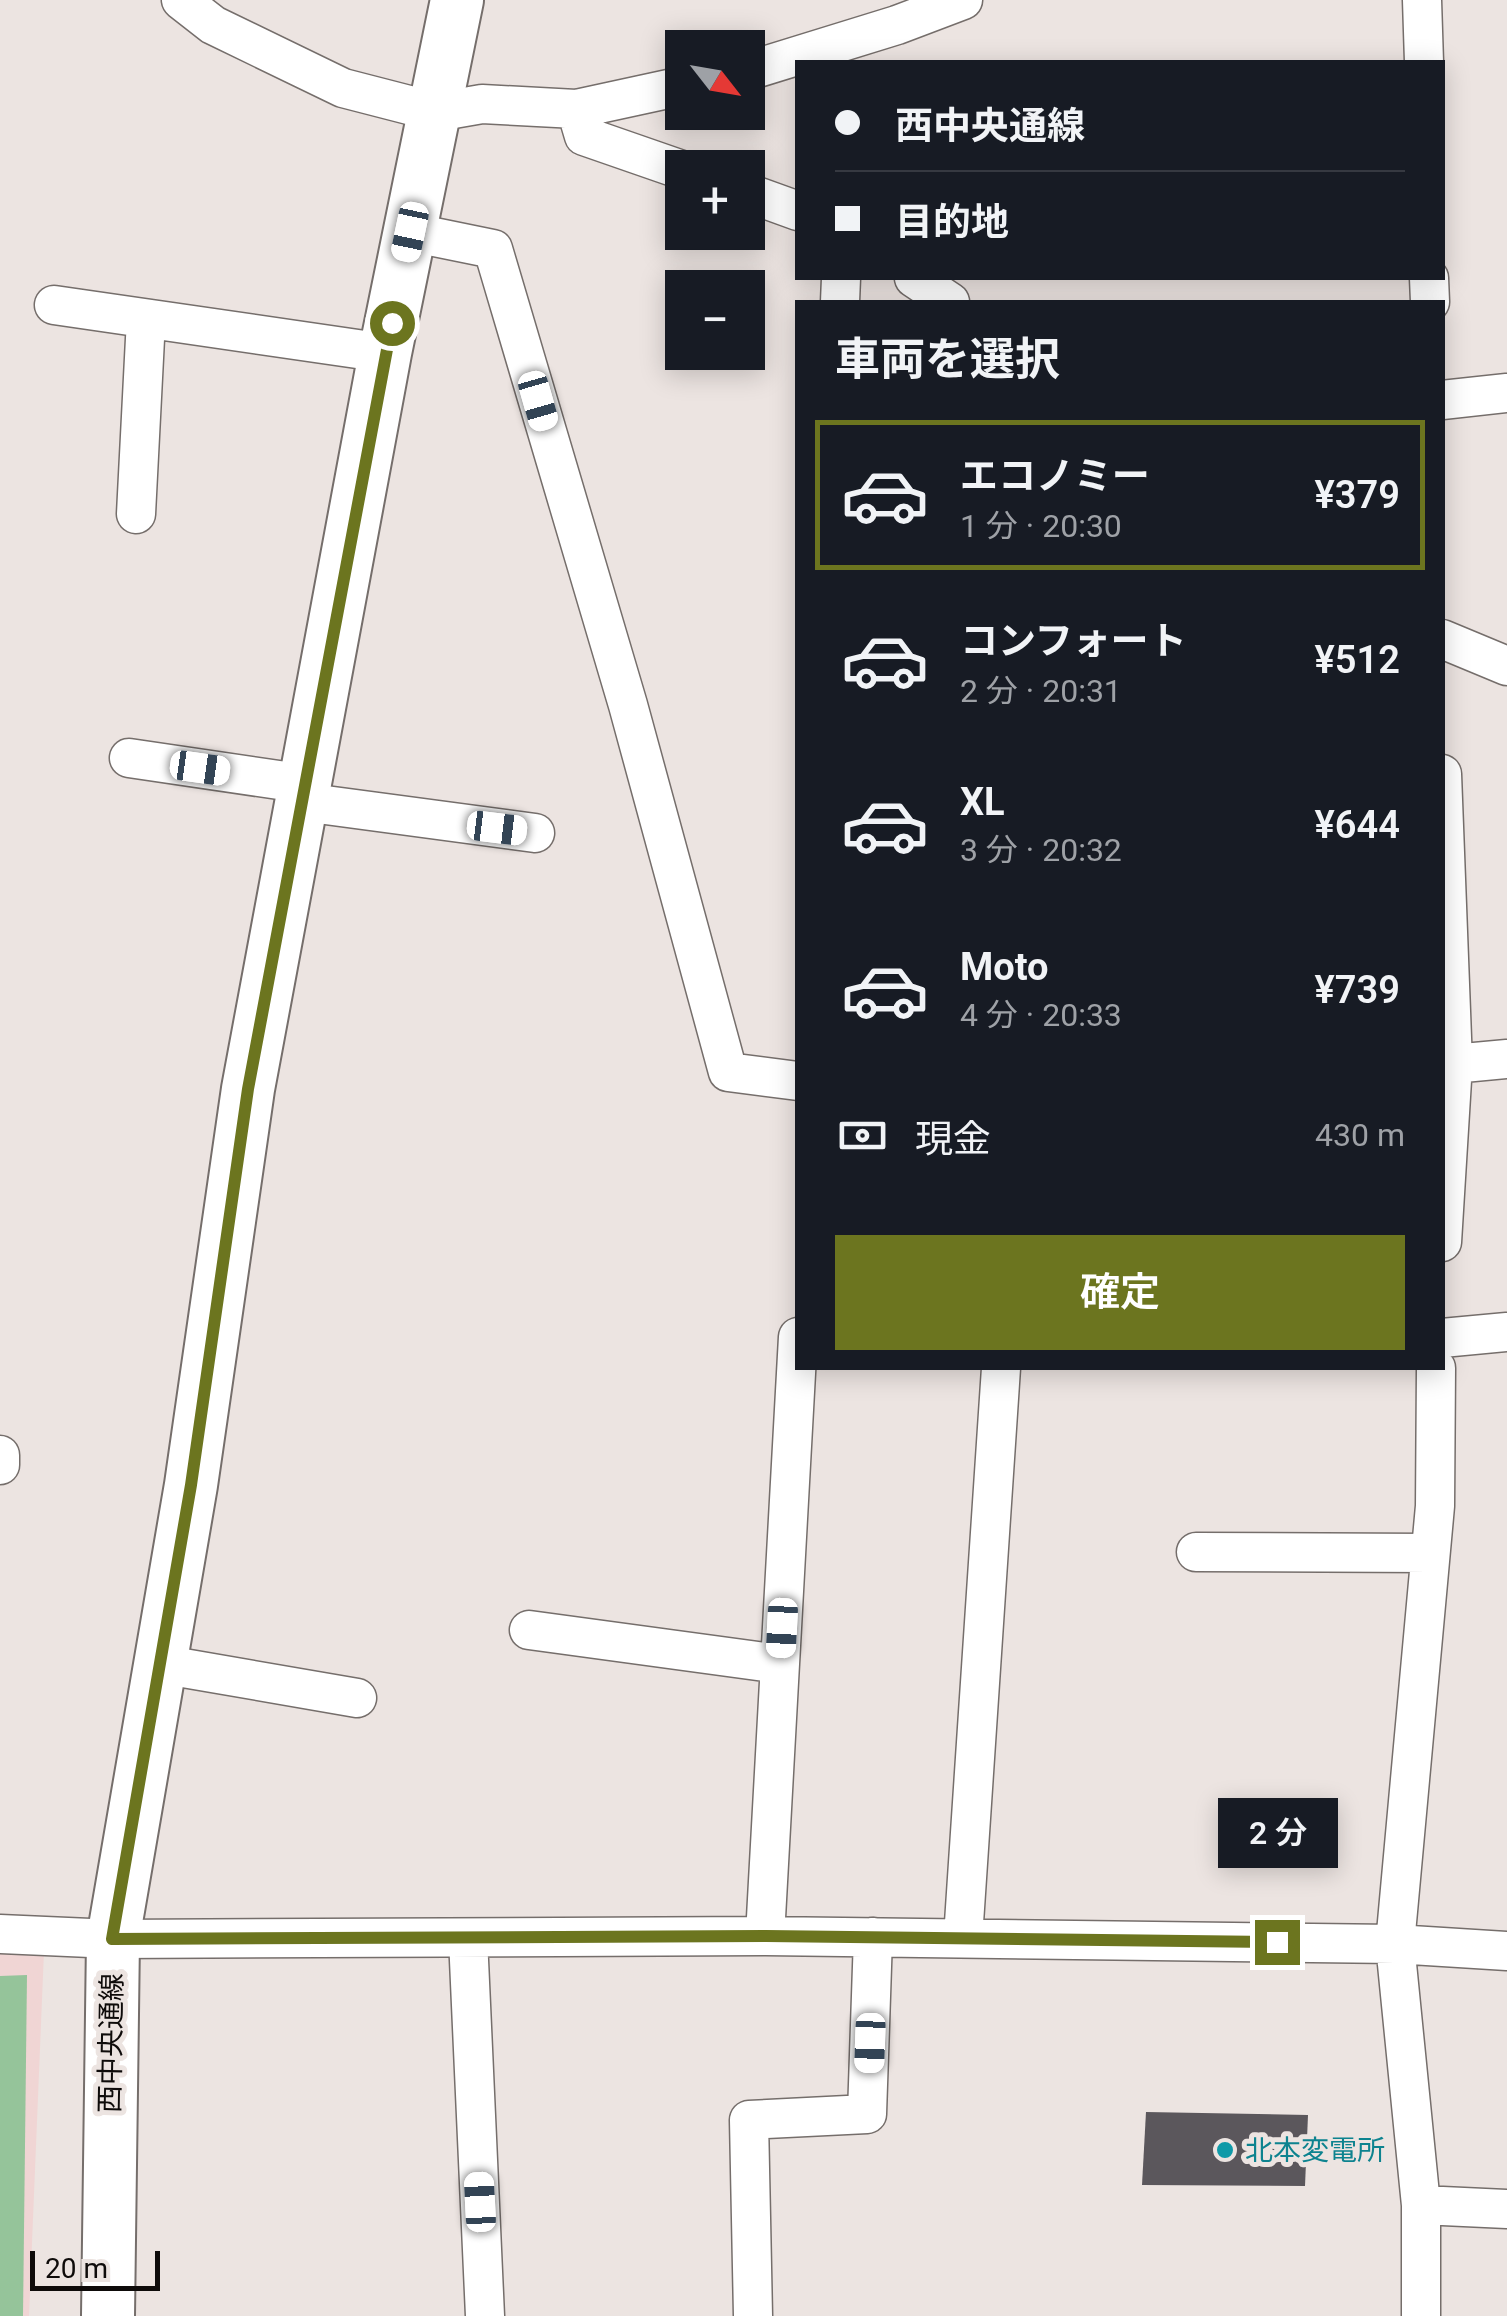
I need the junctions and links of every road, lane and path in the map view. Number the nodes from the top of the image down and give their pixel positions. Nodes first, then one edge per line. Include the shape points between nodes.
1 (181, 0) edge
2 (458, 0) edge
3 (963, 0) edge
4 (1422, 0) edge
5 (895, 13) edge
6 (1424, 60) edge
7 (765, 64) edge
8 (665, 90) edge
9 (576, 109) junction
10 (436, 112) junction
11 (665, 164) edge
12 (765, 199) edge
13 (795, 210) edge
14 (410, 232) junction
15 (917, 280) edge
16 (947, 300) edge
17 (54, 305) dead end
18 (146, 319) junction
19 (385, 353) junction
20 (1507, 393) edge
21 (1445, 400) edge
22 (136, 514) dead end
23 (1445, 640) edge
24 (1507, 666) edge
25 (129, 758) dead end
26 (305, 793) junction
27 (535, 833) dead end
28 (1445, 920) edge
29 (1507, 1059) edge
30 (1448, 1065) edge
31 (795, 1081) edge
32 (1445, 1154) edge
33 (1507, 1332) edge
34 (1445, 1338) edge
35 (796, 1370) edge
36 (1001, 1370) edge
37 (1436, 1370) edge
38 (0, 1455) edge
39 (0, 1465) edge
40 (1196, 1552) dead end
41 (1430, 1553) junction
42 (529, 1630) dead end
43 (160, 1664) junction
44 (780, 1664) junction
45 (357, 1698) dead end
46 (0, 1934) edge
47 (766, 1936) junction
48 (873, 1937) junction
49 (468, 1938) junction
50 (964, 1938) junction
51 (112, 1939) junction
52 (1395, 1944) junction
53 (1507, 1951) edge
54 (1421, 2205) junction
55 (1507, 2209) edge
56 (108, 2316) edge
57 (485, 2316) edge
58 (752, 2316) edge
59 (1421, 2316) edge

1 - 10 street via 213,25 342,88
2 - 10 street, 西中央通線
3 - 5 street
4 - 6 street
5 - 7 street
8 - 9 street
9 - 10 street via 482,104
9 - 11 street via 584,136
10 - 14 street, 西中央通線
12 - 13 street
14 - 19 street, 西中央通線
14 - 31 street via 492,249 628,705 728,1072
15 - 16 street
17 - 18 street
18 - 19 street
18 - 22 street
19 - 26 street, 西中央通線
20 - 21 street
23 - 24 street
25 - 26 street
26 - 27 street
26 - 43 street, 西中央通線 via 248,1089
28 - 30 street
29 - 30 street
30 - 32 street
33 - 34 street
35 - 44 street
36 - 50 street
37 - 41 street
38 - 39 street
40 - 41 street
41 - 52 street
42 - 44 street
43 - 45 street
43 - 51 street, 西中央通線
44 - 47 street
46 - 51 street
47 - 48 street
47 - 49 street
48 - 50 street
48 - 58 street via 867,2114 749,2120
49 - 51 street
49 - 57 street
50 - 52 street
51 - 56 street, 西中央通線
52 - 53 street
52 - 54 street
54 - 55 street
54 - 59 street

